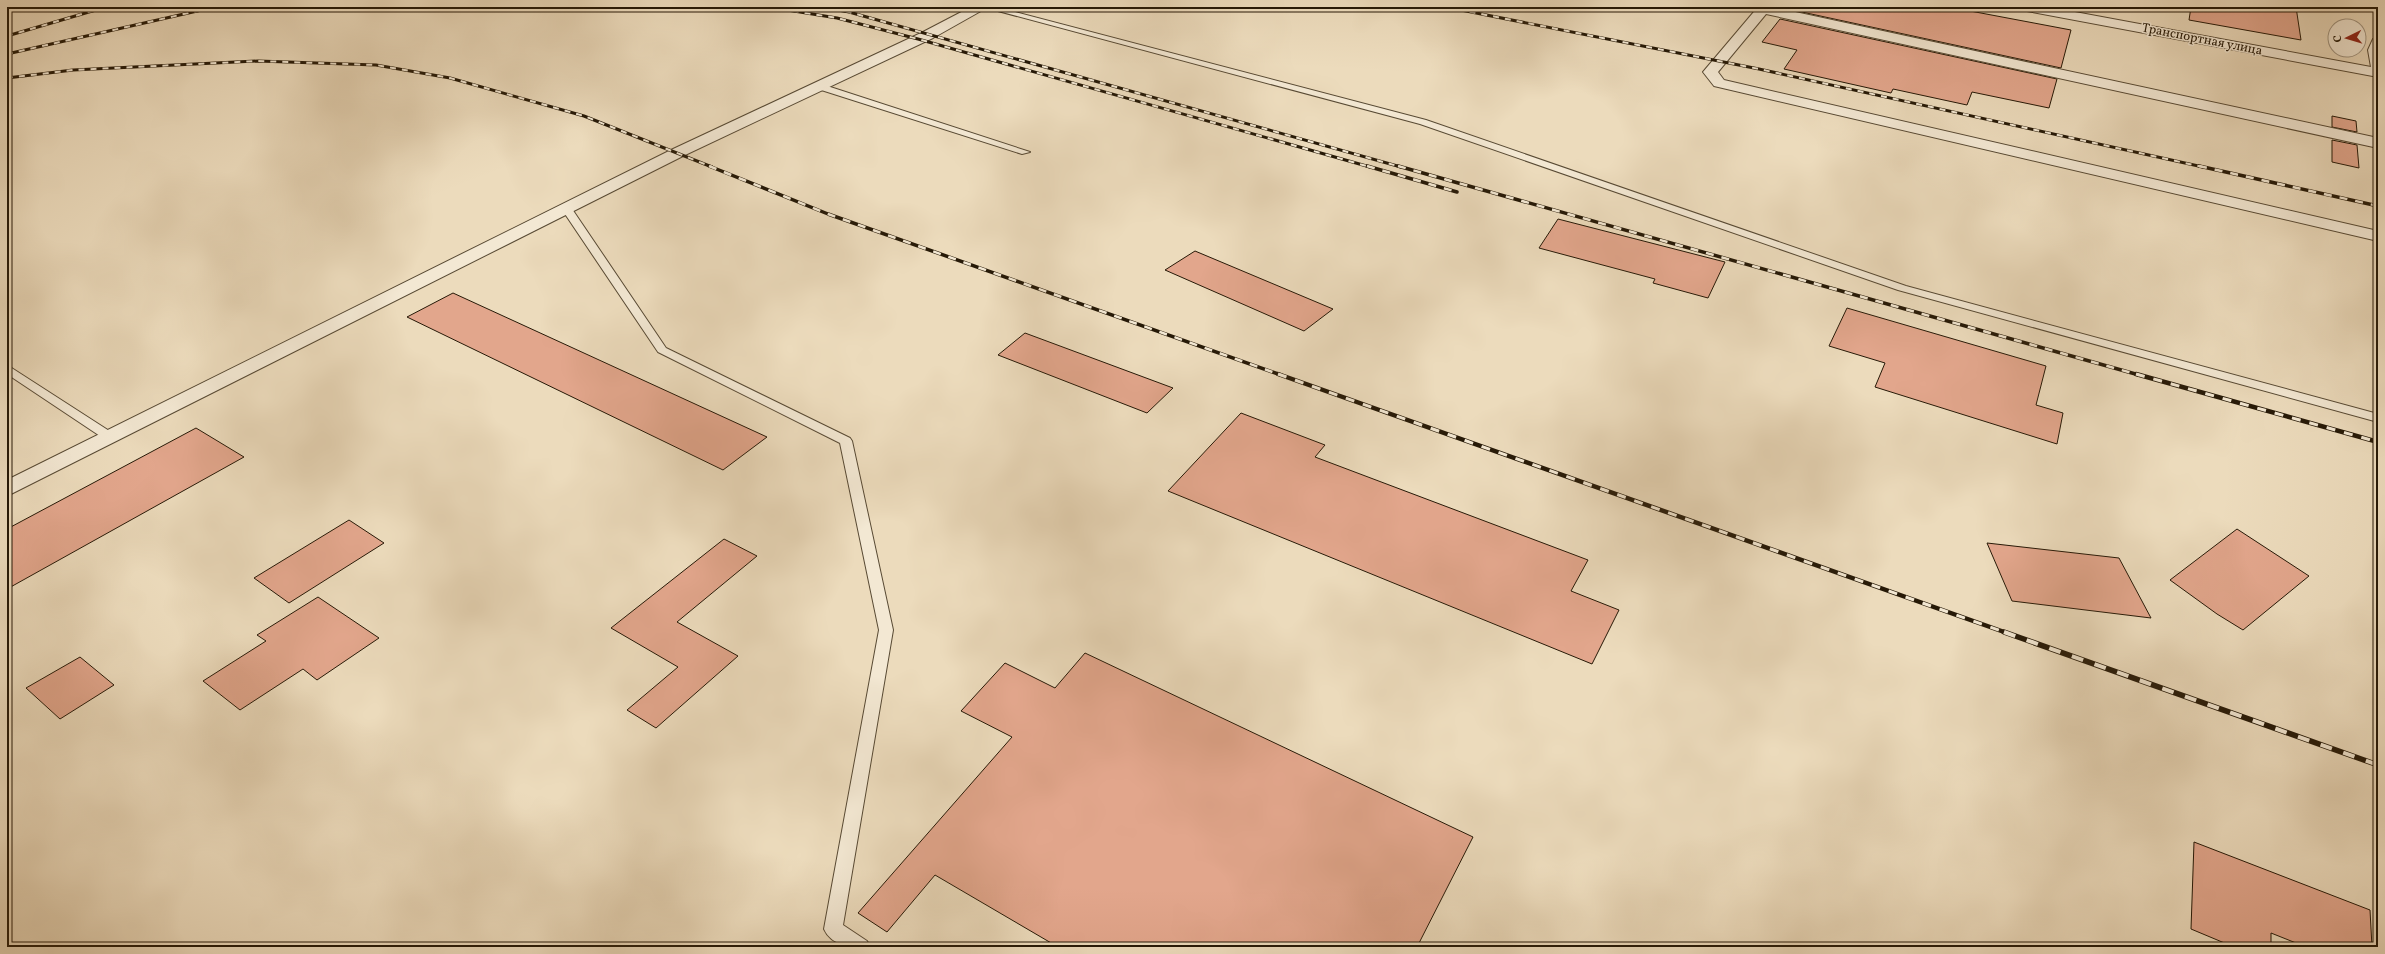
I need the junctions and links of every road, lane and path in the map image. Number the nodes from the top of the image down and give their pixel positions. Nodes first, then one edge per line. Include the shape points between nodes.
1 (981, 7) edge
2 (987, 7) edge
3 (2027, 7) edge
4 (1765, 8) edge
5 (2378, 42) edge
6 (2378, 68) edge
7 (2378, 73) edge
8 (818, 86) junction
9 (2378, 142) edge
10 (1025, 152) dead end
11 (566, 208) junction
12 (2378, 236) edge
13 (7, 369) edge
14 (2378, 418) edge
15 (110, 437) junction
16 (7, 489) edge
17 (862, 947) edge

1 - 8 street via 928,35
2 - 14 lane via 1422,122 1902,288
3 - 7 street, Транспортная улица
4 - 9 street
4 - 12 street via 1710,72 1719,83
5 - 6 street via 2375,50
8 - 10 lane
8 - 11 street
11 - 15 street
11 - 17 lane via 662,350 846,442 886,630 833,929
13 - 15 lane
15 - 16 street

